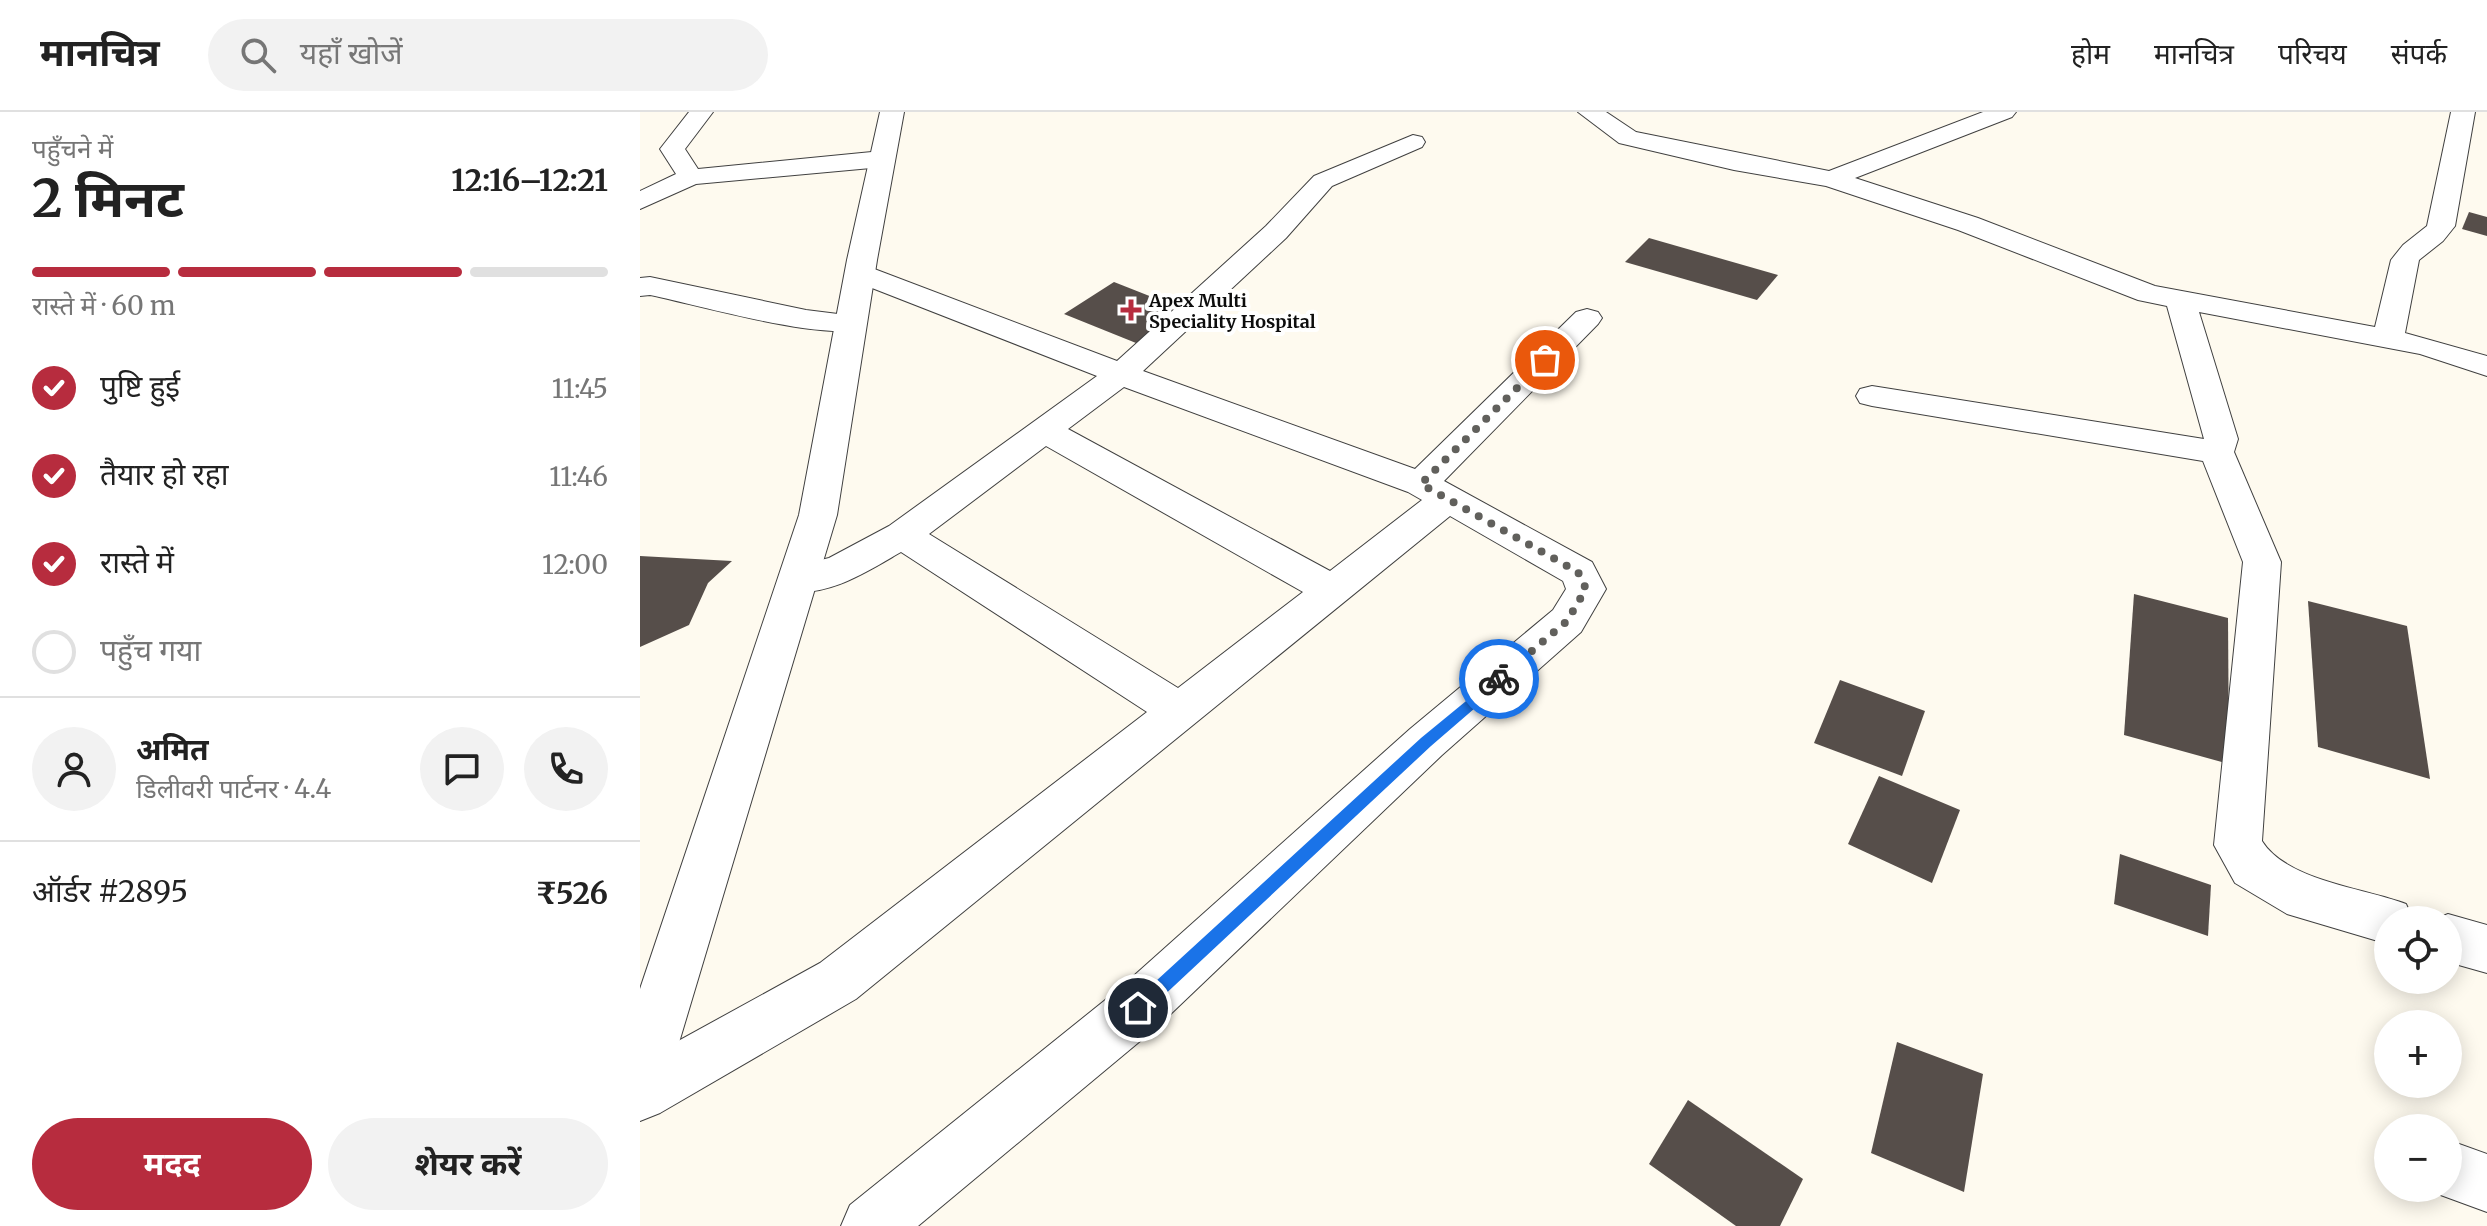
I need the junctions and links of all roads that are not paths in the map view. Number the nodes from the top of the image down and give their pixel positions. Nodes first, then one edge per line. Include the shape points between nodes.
1 (701, 112) edge
2 (892, 112) edge
3 (1590, 112) edge
4 (2004, 112) edge
5 (2461, 124) edge
6 (1413, 142) dead end
7 (2487, 142) edge
8 (882, 159) junction
9 (691, 177) junction
10 (1831, 179) junction
11 (640, 201) edge
12 (859, 273) junction
13 (640, 287) edge
14 (2180, 300) junction
15 (1587, 318) dead end
16 (851, 323) junction
17 (2388, 339) junction
18 (2487, 366) edge
19 (1121, 374) junction
20 (1872, 396) dead end
21 (1044, 430) junction
22 (2217, 452) junction
23 (1435, 491) junction
24 (902, 535) junction
25 (798, 579) junction
26 (1331, 590) junction
27 (1178, 710) junction
28 (2374, 917) edge
29 (2462, 942) edge
30 (2487, 949) edge
31 (640, 1076) edge
32 (640, 1093) edge
33 (2462, 1174) edge
34 (2487, 1183) edge
35 (871, 1226) edge

1 - 9 street via 672,149
2 - 8 street
3 - 10 street via 1628,138
4 - 10 street
5 - 7 street
5 - 17 street via 2440,228 2405,259
6 - 19 street via 1323,181 1276,232
8 - 9 street
8 - 12 street
9 - 11 street
10 - 14 street via 1968,224 2148,294
12 - 16 street
12 - 19 street
13 - 16 street
14 - 17 street
14 - 22 street via 2221,439
15 - 23 street
16 - 25 street via 818,515
17 - 18 street
19 - 21 street
19 - 23 street
20 - 22 street
21 - 24 street
21 - 26 street
22 - 28 street via 2262,562 2238,845 2252,868 2305,898
23 - 26 street
23 - 35 street via 1578,572 1586,589 1567,621 1426,742 1138,1008
24 - 25 street via 840,569
24 - 27 street
25 - 31 street
26 - 27 street
27 - 32 street via 838,981
29 - 30 street
33 - 34 street

